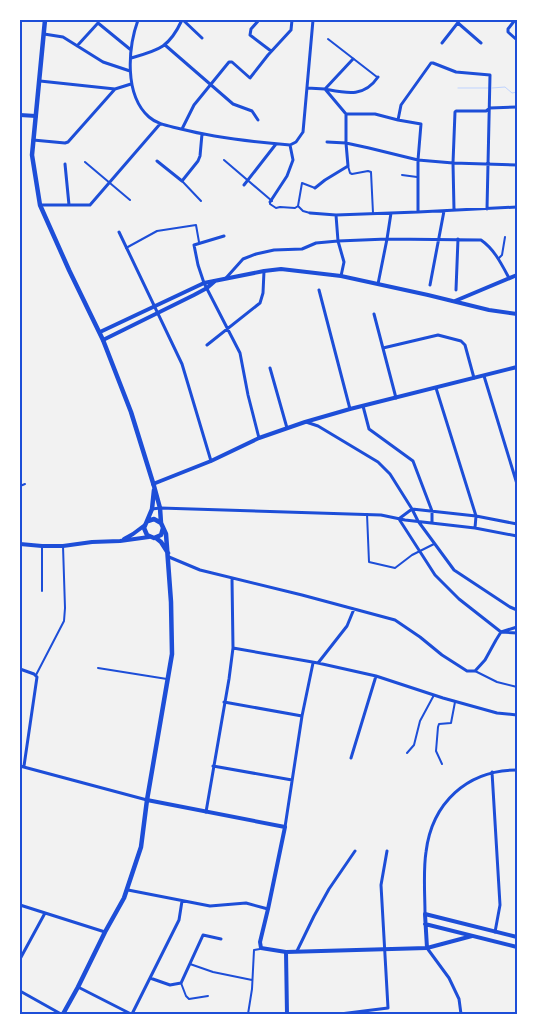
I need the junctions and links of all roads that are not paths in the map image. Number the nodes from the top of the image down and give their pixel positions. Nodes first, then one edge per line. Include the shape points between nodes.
1 (45, 20) edge
2 (138, 20) edge
3 (182, 20) edge
4 (259, 20) edge
5 (292, 20) edge
6 (313, 20) edge
7 (515, 20) edge
8 (459, 21) edge
9 (44, 34) junction
10 (202, 38) dead end
11 (328, 38) dead end
12 (517, 40) edge
13 (442, 43) dead end
14 (481, 43) dead end
15 (165, 45) junction
16 (77, 46) junction
17 (132, 51) junction
18 (271, 51) junction
19 (131, 58) junction
20 (353, 59) junction
21 (130, 71) junction
22 (378, 77) joint
23 (40, 81) junction
24 (131, 84) junction
25 (211, 85) junction
26 (307, 88) junction
27 (115, 89) junction
28 (325, 89) junction
29 (517, 107) edge
30 (490, 108) junction
31 (346, 114) junction
32 (20, 115) edge
33 (36, 116) junction
34 (258, 120) dead end
35 (398, 120) junction
36 (160, 124) junction
37 (182, 129) junction
38 (202, 134) junction
39 (34, 140) junction
40 (326, 142) dead end
41 (346, 143) junction
42 (277, 144) junction
43 (290, 145) junction
44 (157, 160) dead end
45 (224, 160) dead end
46 (418, 160) junction
47 (85, 162) dead end
48 (453, 163) junction
49 (65, 164) dead end
50 (488, 164) junction
51 (517, 165) edge
52 (348, 166) junction
53 (402, 175) dead end
54 (418, 177) junction
55 (247, 180) junction
56 (182, 181) junction
57 (109, 182) junction
58 (244, 185) dead end
59 (315, 188) joint
60 (130, 200) dead end
61 (201, 201) dead end
62 (271, 202) junction
63 (40, 204) junction
64 (69, 204) junction
65 (298, 206) junction
66 (517, 207) edge
67 (487, 208) junction
68 (454, 210) junction
69 (444, 211) junction
70 (310, 212) joint
71 (418, 212) junction
72 (373, 213) junction
73 (391, 213) junction
74 (336, 215) junction
75 (119, 232) dead end
76 (224, 236) dead end
77 (505, 236) dead end
78 (387, 239) junction
79 (438, 239) junction
80 (458, 240) junction
81 (338, 241) junction
82 (199, 242) junction
83 (126, 248) junction
84 (499, 258) junction
85 (264, 271) junction
86 (517, 275) edge
87 (341, 276) junction
88 (226, 278) junction
89 (509, 278) junction
90 (215, 281) junction
91 (204, 283) junction
92 (378, 284) junction
93 (430, 286) dead end
94 (207, 288) junction
95 (319, 290) dead end
96 (456, 290) dead end
97 (455, 301) junction
98 (155, 306) junction
99 (158, 314) junction
100 (374, 314) dead end
101 (517, 314) edge
102 (228, 328) junction
103 (100, 332) junction
104 (103, 340) junction
105 (207, 345) dead end
106 (383, 348) junction
107 (517, 367) edge
108 (270, 368) dead end
109 (484, 376) junction
110 (474, 378) junction
111 (436, 388) junction
112 (396, 398) junction
113 (364, 406) junction
114 (350, 409) junction
115 (315, 419) junction
116 (305, 422) junction
117 (318, 426) junction
118 (288, 428) junction
119 (259, 438) junction
120 (211, 460) junction
121 (25, 484) dead end
122 (517, 484) edge
123 (154, 485) junction
124 (20, 486) edge
125 (160, 508) junction
126 (152, 509) junction
127 (412, 509) junction
128 (432, 510) junction
129 (367, 514) junction
130 (476, 516) junction
131 (399, 518) junction
132 (418, 521) junction
133 (432, 522) junction
134 (146, 523) junction
135 (517, 524) edge
136 (162, 525) junction
137 (475, 528) junction
138 (517, 536) edge
139 (149, 537) junction
140 (156, 538) junction
141 (120, 541) junction
142 (20, 544) edge
143 (434, 544) junction
144 (42, 546) junction
145 (63, 546) junction
146 (419, 551) junction
147 (168, 556) junction
148 (232, 579) junction
149 (42, 591) dead end
150 (354, 609) junction
151 (517, 610) edge
152 (517, 627) edge
153 (501, 632) junction
154 (517, 633) edge
155 (233, 648) junction
156 (313, 662) junction
157 (318, 663) junction
158 (98, 668) dead end
159 (20, 669) edge
160 (474, 671) junction
161 (36, 675) junction
162 (376, 676) junction
163 (168, 679) junction
164 (517, 688) edge
165 (434, 695) junction
166 (455, 701) junction
167 (224, 702) junction
168 (517, 715) edge
169 (302, 716) junction
170 (407, 753) dead end
171 (351, 758) dead end
172 (442, 764) dead end
173 (22, 766) edge
174 (213, 766) junction
175 (517, 770) edge
176 (492, 772) junction
177 (292, 780) junction
178 (147, 800) junction
179 (206, 812) junction
180 (285, 827) junction
181 (355, 851) dead end
182 (387, 851) dead end
183 (128, 890) junction
184 (182, 901) junction
185 (20, 905) edge
186 (268, 909) junction
187 (45, 912) junction
188 (425, 914) junction
189 (425, 924) junction
190 (105, 932) junction
191 (495, 932) junction
192 (472, 936) junction
193 (517, 937) edge
194 (221, 939) dead end
195 (517, 947) edge
196 (261, 948) junction
197 (427, 948) junction
198 (384, 949) junction
199 (297, 951) junction
200 (286, 952) junction
201 (20, 959) edge
202 (190, 964) junction
203 (150, 978) junction
204 (252, 980) junction
205 (181, 983) junction
206 (78, 987) junction
207 (20, 992) edge
208 (208, 996) dead end
209 (62, 1014) edge
210 (131, 1014) edge
211 (248, 1014) edge
212 (286, 1014) edge
213 (340, 1014) edge
214 (461, 1014) edge

1 - 9 main road
2 - 17 street
3 - 10 street
3 - 15 street via 173,38
4 - 18 street via 250,34
5 - 18 street via 290,30
6 - 26 street
7 - 12 street via 508,32
8 - 13 street
8 - 14 street
9 - 16 street via 63,38
9 - 23 main road
11 - 20 lane
15 - 19 street
15 - 25 street
16 - 17 street via 98,23
16 - 21 street via 103,62
17 - 19 street
18 - 25 street via 250,78 230,61
19 - 21 street
20 - 22 lane
20 - 28 street
21 - 24 street
22 - 28 street via 367,89 351,94
23 - 27 street
23 - 33 main road
24 - 27 street
24 - 36 street via 139,104 149,117
25 - 34 street via 233,104 252,111
25 - 37 street via 194,105
26 - 28 street
26 - 43 street via 303,132
27 - 39 street via 68,142
28 - 31 street
29 - 30 street
30 - 35 street via 490,75 456,72 434,62 401,105
30 - 48 street via 486,111 455,112
30 - 50 street
31 - 35 street via 375,114
31 - 41 street
32 - 33 street
33 - 39 main road
35 - 46 street via 421,124
36 - 37 street
36 - 57 street
37 - 38 street
38 - 42 street
38 - 56 street via 198,161
39 - 63 main road via 32,155
40 - 41 street
41 - 46 street
41 - 52 street
42 - 43 street
42 - 55 street
43 - 62 street via 293,160
44 - 56 street
45 - 55 lane
46 - 48 street
46 - 54 street
47 - 57 lane
48 - 50 street
48 - 68 street
49 - 64 street
50 - 51 street
50 - 67 street
52 - 59 street
52 - 72 lane via 352,174 371,172
53 - 54 lane
54 - 71 street
55 - 58 street
55 - 62 lane
56 - 61 lane
57 - 60 lane
57 - 64 street via 90,204
59 - 65 lane via 302,183
62 - 65 lane via 276,208
63 - 64 street
63 - 103 main road
65 - 70 lane
66 - 67 street
67 - 68 street
68 - 69 street
69 - 71 street
69 - 79 street
70 - 74 street
71 - 73 street
72 - 73 street
72 - 74 street
73 - 78 street
74 - 81 street
75 - 83 street
76 - 82 street
77 - 84 lane
78 - 79 street
78 - 81 street
78 - 92 street
79 - 80 street
79 - 93 street
80 - 84 street via 481,240
80 - 96 street
81 - 87 street via 344,262
81 - 88 street via 256,254 243,259
82 - 83 lane via 196,225 156,231
82 - 91 street via 194,245
83 - 98 street
84 - 89 street
85 - 87 street
85 - 88 street
85 - 102 street via 260,303
86 - 89 street
87 - 92 street
88 - 90 street
89 - 97 street
90 - 91 street
90 - 94 street
91 - 94 street
91 - 98 street
92 - 97 street
94 - 99 street
94 - 102 street
95 - 114 street
97 - 101 street
98 - 99 street
98 - 103 street
99 - 104 street
99 - 120 street via 182,364
100 - 106 street
102 - 105 street
102 - 119 street via 240,352
103 - 104 main road
104 - 123 main road via 131,412
106 - 110 street via 438,335 462,341
106 - 112 street
107 - 109 street
108 - 118 street
109 - 110 street
109 - 122 street
110 - 111 street
111 - 112 street
111 - 130 street
112 - 113 street
113 - 114 street
113 - 128 street via 369,429 413,461
114 - 115 street
115 - 116 street
115 - 117 street
116 - 117 street
116 - 118 street
117 - 127 street via 378,462 390,474
118 - 119 street
119 - 120 street
120 - 123 street
121 - 124 lane
123 - 125 main road
123 - 126 main road
125 - 126 street
125 - 129 street
125 - 136 main road
126 - 134 main road
127 - 128 street
127 - 131 street
127 - 132 street
128 - 130 street
128 - 133 street
129 - 131 street
129 - 146 lane via 369,562 395,568
130 - 135 street
130 - 137 street
131 - 132 street
131 - 146 street
132 - 133 street
132 - 143 street
133 - 137 street
134 - 136 main road via 154,519
134 - 139 main road via 145,532
134 - 141 street
136 - 140 main road via 162,533
136 - 147 main road
137 - 138 street
139 - 140 main road
139 - 141 street
140 - 147 main road
141 - 145 street
142 - 144 street
143 - 146 lane
143 - 151 street via 454,570
144 - 145 street
144 - 149 lane
145 - 161 lane via 64,621
146 - 153 street via 435,575 459,599
147 - 148 street
147 - 163 main road via 172,654
148 - 150 street
148 - 155 street
150 - 157 street via 347,626
150 - 160 street via 395,620 462,668
152 - 153 street
153 - 154 street
153 - 160 street via 485,660
155 - 156 street
155 - 167 street
156 - 157 street
156 - 169 street
157 - 162 street
158 - 163 lane
159 - 161 street
160 - 164 lane
161 - 173 street
162 - 165 street
162 - 171 street
163 - 178 main road
165 - 166 street
165 - 170 lane via 420,720 414,746
166 - 168 street
166 - 172 lane via 451,723 439,724 438,727 436,751
167 - 169 street
167 - 174 street
169 - 177 street
173 - 178 street
174 - 177 street
174 - 179 street
175 - 176 street
176 - 188 street via 459,788 443,806 432,827 425,855
176 - 191 street via 500,904
177 - 180 street
178 - 179 street
178 - 183 main road via 141,847
179 - 180 street
180 - 186 street
181 - 199 street via 329,889
182 - 198 street via 380,885
183 - 184 street
183 - 190 main road
184 - 186 street via 210,906 246,903
184 - 203 street via 179,920
185 - 187 street
186 - 196 street
187 - 190 street
187 - 201 street
188 - 189 street
188 - 191 street
189 - 192 street
189 - 197 street
190 - 206 main road
191 - 193 street
192 - 195 street
192 - 197 street
194 - 202 street via 203,935
196 - 200 street
196 - 204 lane via 254,950
197 - 198 street
197 - 214 street via 449,978
198 - 199 street
198 - 213 street via 388,1008
199 - 200 street
200 - 212 street
202 - 204 lane
202 - 205 street
203 - 205 street via 170,985
203 - 210 street
204 - 211 lane
205 - 208 lane via 189,999
206 - 209 main road
206 - 210 street
207 - 209 street

